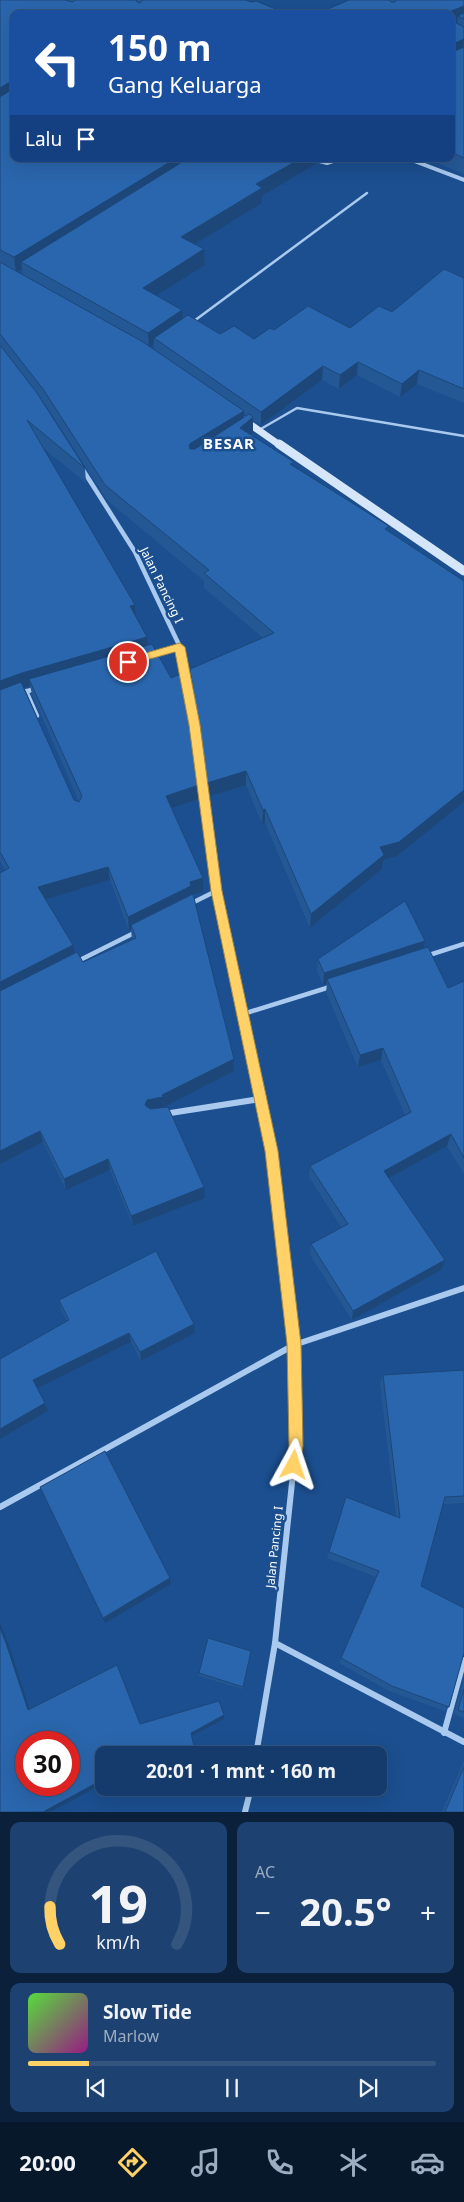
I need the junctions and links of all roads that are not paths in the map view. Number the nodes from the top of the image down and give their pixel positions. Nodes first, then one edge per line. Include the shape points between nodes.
1 (417, 162) edge
2 (464, 180) edge
3 (366, 193) dead end
4 (187, 326) edge
5 (236, 414) edge
6 (251, 425) junction
7 (243, 430) edge
8 (259, 430) junction
9 (464, 436) edge
10 (78, 463) edge
11 (464, 571) edge
12 (180, 647) junction
13 (143, 657) edge
14 (44, 686) edge
15 (26, 691) junction
16 (17, 694) edge
17 (41, 726) edge
18 (216, 891) junction
19 (182, 909) edge
20 (147, 926) edge
21 (464, 944) edge
22 (419, 958) edge
23 (69, 966) edge
24 (338, 984) edge
25 (243, 1014) junction
26 (260, 1099) junction
27 (161, 1115) edge
28 (464, 1288) edge
29 (294, 1344) junction
30 (0, 1507) edge
31 (275, 1643) junction
32 (464, 1660) edge
33 (444, 1732) junction
34 (464, 1742) edge
35 (258, 1746) edge
36 (249, 1796) edge
37 (246, 1812) edge

1 - 2 street
3 - 4 lane
5 - 6 main road
6 - 7 lane
6 - 8 main road
8 - 9 lane via 297,408
8 - 11 main road
10 - 12 street, Jalan Pancing I via 135,552
12 - 13 street
12 - 18 street, Jalan Pancing I
14 - 15 street
15 - 16 street
15 - 17 street
18 - 19 street
18 - 25 street, Jalan Pancing I
20 - 23 street
21 - 22 street
24 - 25 street
25 - 26 street, Jalan Pancing I
26 - 27 street
26 - 29 street, Jalan Pancing I via 271,1151
28 - 29 street
29 - 30 street
29 - 31 street, Jalan Pancing I via 296,1446
31 - 33 street
31 - 35 street, Jalan Pancing I
32 - 33 street
33 - 34 street
36 - 37 street

